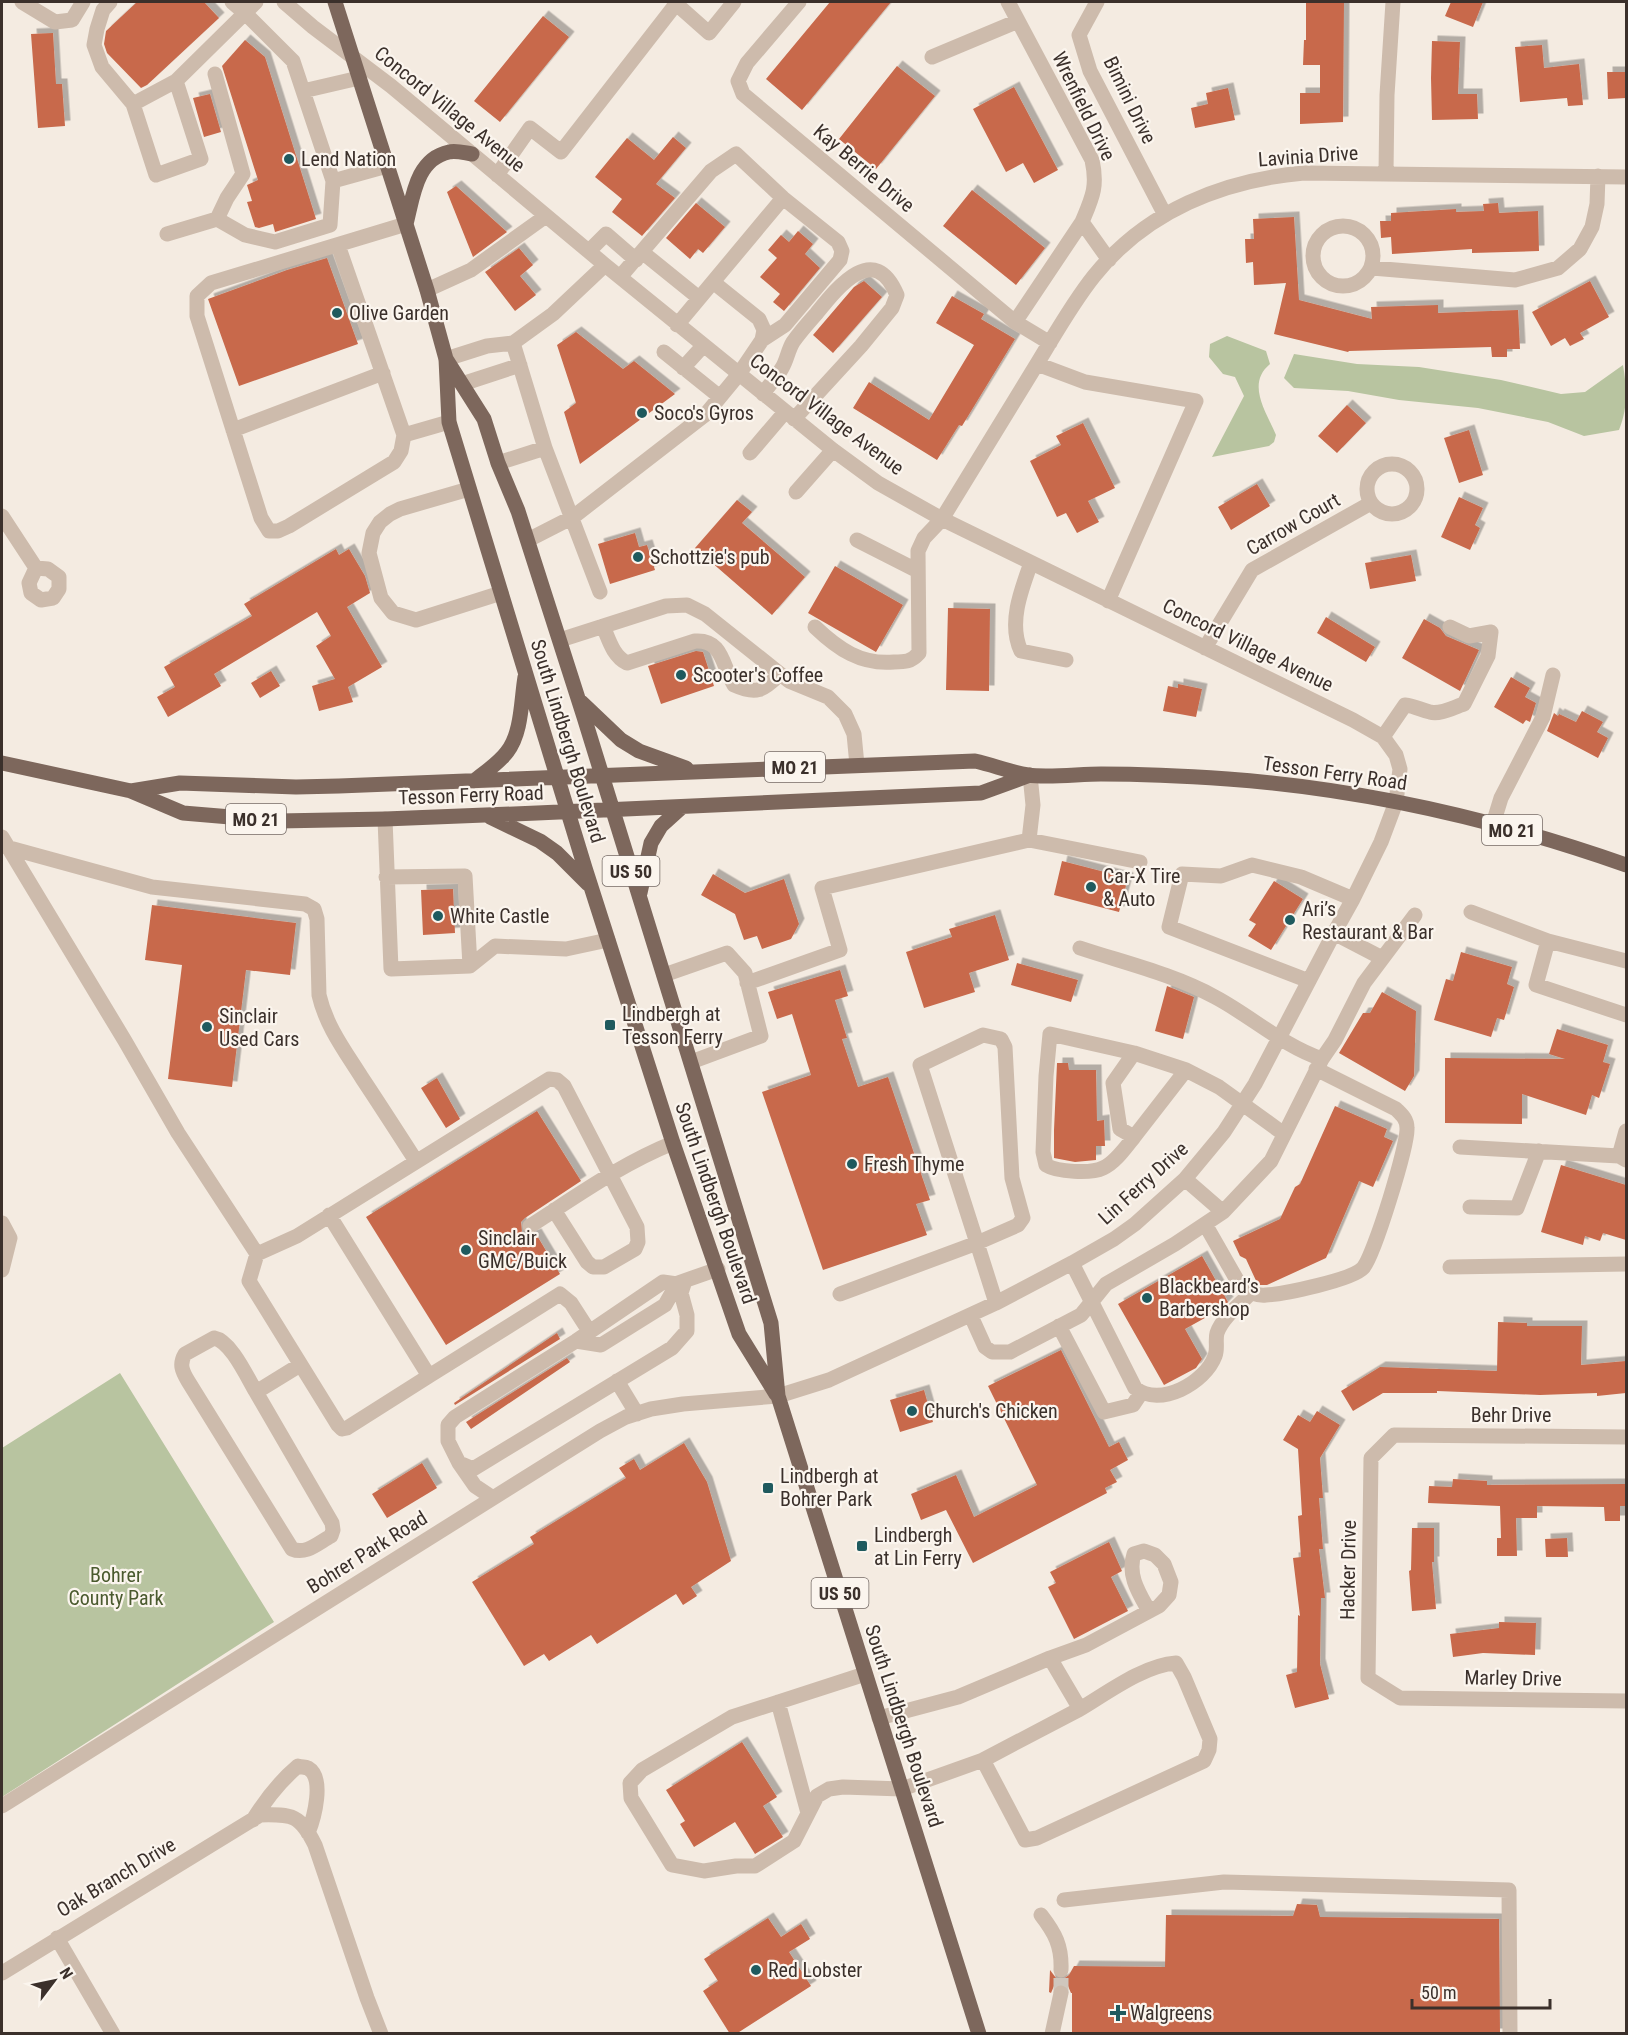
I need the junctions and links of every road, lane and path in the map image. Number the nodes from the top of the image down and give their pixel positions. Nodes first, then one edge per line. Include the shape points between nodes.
1 (21, 2) edge
2 (83, 2) edge
3 (110, 2) edge
4 (232, 2) edge
5 (256, 2) edge
6 (284, 2) edge
7 (335, 2) edge
8 (734, 2) edge
9 (799, 2) edge
10 (1008, 2) edge
11 (1097, 2) edge
12 (1393, 2) edge
13 (675, 3) edge
14 (245, 13) junction
15 (1018, 21) junction
16 (352, 56) junction
17 (932, 57) dead end
18 (215, 74) dead end
19 (359, 78) junction
20 (176, 81) junction
21 (303, 91) junction
22 (134, 104) junction
23 (472, 154) junction
24 (387, 166) junction
25 (1386, 173) junction
26 (497, 175) junction
27 (1598, 176) junction
28 (1626, 177) edge
29 (333, 182) junction
30 (783, 198) junction
31 (1165, 215) junction
32 (546, 216) junction
33 (217, 219) junction
34 (1082, 222) junction
35 (406, 224) junction
36 (167, 234) dead end
37 (338, 245) junction
38 (589, 251) junction
39 (639, 256) junction
40 (1109, 260) junction
41 (605, 265) junction
42 (1372, 268) junction
43 (620, 277) junction
44 (713, 282) junction
45 (427, 290) junction
46 (699, 298) junction
47 (1015, 322) junction
48 (677, 325) junction
49 (762, 340) junction
50 (513, 343) junction
51 (1050, 343) junction
52 (703, 346) junction
53 (664, 352) dead end
54 (446, 359) junction
55 (1037, 364) junction
56 (520, 365) junction
57 (683, 368) junction
58 (383, 373) junction
59 (739, 374) junction
60 (462, 384) junction
61 (763, 393) junction
62 (720, 397) junction
63 (789, 415) junction
64 (449, 422) junction
65 (233, 430) junction
66 (404, 435) junction
67 (545, 448) junction
68 (833, 450) junction
69 (750, 453) dead end
70 (498, 463) junction
71 (469, 489) junction
72 (796, 492) dead end
73 (1371, 503) dead end
74 (2, 516) edge
75 (573, 517) junction
76 (942, 519) junction
77 (528, 540) junction
78 (857, 540) dead end
79 (1031, 563) junction
80 (36, 568) dead end
81 (918, 571) junction
82 (600, 592) dead end
83 (501, 593) junction
84 (1108, 600) junction
85 (603, 626) junction
86 (815, 627) dead end
87 (1450, 627) dead end
88 (560, 640) junction
89 (1205, 648) junction
90 (1066, 660) dead end
91 (526, 671) junction
92 (780, 674) junction
93 (1552, 675) dead end
94 (579, 700) junction
95 (1383, 737) junction
96 (2, 763) edge
97 (857, 765) junction
98 (691, 771) junction
99 (602, 774) junction
100 (1030, 775) junction
101 (558, 777) junction
102 (474, 781) junction
103 (131, 791) junction
104 (1396, 802) junction
105 (682, 807) junction
106 (612, 810) junction
107 (569, 812) junction
108 (487, 815) junction
109 (385, 819) junction
110 (1493, 824) junction
111 (1029, 840) junction
112 (4, 842) edge
113 (1140, 862) dead end
114 (1626, 865) edge
115 (386, 877) junction
116 (592, 889) junction
117 (639, 896) junction
118 (1353, 899) junction
119 (1471, 912) dead end
120 (1415, 915) dead end
121 (1334, 933) junction
122 (608, 940) junction
123 (1548, 941) junction
124 (1080, 948) dead end
125 (1382, 958) junction
126 (1626, 961) edge
127 (470, 966) junction
128 (664, 975) junction
129 (1310, 981) junction
130 (747, 983) junction
131 (1626, 1015) edge
132 (1280, 1039) junction
133 (1134, 1053) junction
134 (691, 1062) junction
135 (1319, 1064) junction
136 (1186, 1070) junction
137 (1242, 1104) junction
138 (1626, 1131) edge
139 (1284, 1134) junction
140 (1134, 1137) junction
141 (673, 1143) junction
142 (1460, 1147) dead end
143 (1539, 1151) junction
144 (1623, 1158) edge
145 (416, 1161) junction
146 (610, 1174) junction
147 (1185, 1179) junction
148 (1470, 1207) dead end
149 (554, 1210) junction
150 (1223, 1212) junction
151 (329, 1215) junction
152 (2, 1223) edge
153 (1205, 1224) junction
154 (530, 1226) dead end
155 (977, 1243) junction
156 (258, 1254) junction
157 (1072, 1263) junction
158 (1626, 1264) edge
159 (1450, 1267) dead end
160 (718, 1269) junction
161 (2, 1270) edge
162 (681, 1282) junction
163 (1251, 1293) junction
164 (840, 1294) dead end
165 (1091, 1303) junction
166 (996, 1304) junction
167 (971, 1316) junction
168 (1059, 1326) junction
169 (590, 1331) junction
170 (576, 1341) junction
171 (300, 1365) junction
172 (429, 1376) junction
173 (617, 1381) junction
174 (256, 1392) junction
175 (1141, 1393) junction
176 (778, 1396) junction
177 (636, 1414) junction
178 (1394, 1435) joint
179 (1626, 1437) edge
180 (459, 1463) junction
181 (493, 1497) junction
182 (1149, 1611) dead end
183 (1050, 1658) junction
184 (865, 1674) junction
185 (1400, 1698) joint
186 (1626, 1701) edge
187 (778, 1702) junction
188 (1080, 1708) junction
189 (879, 1718) junction
190 (983, 1760) junction
191 (902, 1789) junction
192 (2, 1806) edge
193 (808, 1813) junction
194 (253, 1820) junction
195 (308, 1833) junction
196 (1064, 1900) dead end
197 (1041, 1915) dead end
198 (57, 1938) junction
199 (1061, 1970) tunnel mouth
200 (2, 1973) edge
201 (1061, 1993) tunnel mouth
202 (113, 2034) edge
203 (381, 2034) edge
204 (979, 2034) edge
205 (1052, 2034) edge
206 (1510, 2034) edge

1 - 2 street via 55,22 72,20
3 - 22 street via 103,10 94,45 102,67
4 - 14 street
5 - 14 street
6 - 16 street, Concord Village Avenue
7 - 16 main road, South Lindbergh Boulevard / US 50
8 - 13 street via 709,33
9 - 47 street, Kay Berrie Drive via 747,63 738,81 743,94
10 - 15 street, Wrenfield Drive
11 - 31 street, Bimini Drive via 1079,35 1090,71
12 - 25 street
13 - 26 street via 561,152 530,128
14 - 20 street
14 - 21 street via 293,61
15 - 17 street
15 - 34 street, Wrenfield Drive via 1092,160 1094,193
16 - 19 main road, South Lindbergh Boulevard / US 50
16 - 23 street, Concord Village Avenue
18 - 33 street via 243,174
19 - 21 street
19 - 24 main road, South Lindbergh Boulevard / US 50
20 - 22 street
20 - 22 street via 201,159 156,175
21 - 29 street
23 - 26 street, Concord Village Avenue
23 - 35 main road via 450,151 425,165
24 - 29 street
24 - 35 main road, South Lindbergh Boulevard / US 50
25 - 27 street, Lavinia Drive
25 - 31 street, Lavinia Drive via 1274,176 1218,189
26 - 32 street, Concord Village Avenue
27 - 28 street, Lavinia Drive
27 - 42 street via 1592,227 1581,249 1558,268 1515,280
29 - 33 street via 330,225 275,242 245,235
30 - 39 street via 735,154 711,171
30 - 44 street
30 - 49 street via 838,242 842,251 840,260 785,325
31 - 40 street, Lavinia Drive
32 - 38 street, Concord Village Avenue
32 - 45 street via 471,270
33 - 36 street
34 - 40 street
34 - 47 street, Wrenfield Drive
35 - 37 street
35 - 45 main road, South Lindbergh Boulevard / US 50
37 - 58 street
37 - 65 street via 211,283 197,296 197,316
38 - 39 street via 606,234
38 - 41 street, Concord Village Avenue
39 - 43 street
39 - 46 street
40 - 51 street, Lavinia Drive via 1079,296
41 - 43 street, Concord Village Avenue
41 - 50 street via 554,314
42 - 42 street via 1367,276 1348,287 1328,283 1315,268 1313,250 1317,240 1333,227 1356,228 1373,248
43 - 48 street, Concord Village Avenue
44 - 46 street
44 - 49 street via 759,319 764,330
45 - 54 main road, South Lindbergh Boulevard / US 50
46 - 48 street
47 - 51 street, Kay Berrie Drive
48 - 52 street, Concord Village Avenue
49 - 59 street
50 - 54 street via 487,346
50 - 56 street
51 - 55 street, Lavinia Drive
52 - 57 street
52 - 59 street, Concord Village Avenue
53 - 57 street
54 - 60 main road, South Lindbergh Boulevard / US 50
54 - 64 main road, South Lindbergh Boulevard / US 50
55 - 76 street, Lavinia Drive
55 - 84 street via 1085,382 1196,401
56 - 60 street
56 - 67 street
57 - 62 street
58 - 65 street
58 - 66 street
59 - 61 street, Concord Village Avenue
59 - 62 street
60 - 70 main road, South Lindbergh Boulevard / US 50 via 484,419
61 - 63 street, Concord Village Avenue
61 - 63 street via 783,367 792,344 839,285 862,270 875,270 884,276 897,295 892,308 861,346
62 - 75 street via 706,414
63 - 68 street, Concord Village Avenue
63 - 69 street
64 - 66 street
64 - 71 main road, South Lindbergh Boulevard / US 50
65 - 66 street via 261,518 269,531 289,526 394,462
67 - 70 street
67 - 75 street
68 - 72 street
68 - 76 street, Concord Village Avenue via 878,483
70 - 77 main road, South Lindbergh Boulevard / US 50
71 - 83 main road, South Lindbergh Boulevard / US 50
71 - 83 street via 400,509 380,522 369,553 381,598 393,613 416,620
73 - 89 street, Carrow Court via 1252,570
74 - 80 street
75 - 77 street
75 - 82 street
76 - 79 street, Concord Village Avenue
76 - 81 street, Lavinia Drive via 918,551
77 - 88 main road, South Lindbergh Boulevard / US 50
78 - 81 street
79 - 84 street, Concord Village Avenue
79 - 90 street via 1018,598 1016,640 1021,651
81 - 86 street, Lavinia Drive via 918,653 909,661 865,661 831,643
83 - 91 main road, South Lindbergh Boulevard / US 50
84 - 89 street, Concord Village Avenue
85 - 88 street
85 - 92 street via 666,606 687,605 705,614
85 - 92 street via 615,653 627,663 705,640 720,654 734,685 755,691 767,687
87 - 95 street via 1469,636 1491,632 1488,657 1464,704 1431,712 1406,705
88 - 94 main road, South Lindbergh Boulevard / US 50
89 - 95 street, Concord Village Avenue
91 - 101 main road, South Lindbergh Boulevard / US 50
91 - 102 main road via 508,751
92 - 97 street via 828,697 845,714 854,734
93 - 110 street via 1543,717 1501,798
94 - 98 main road via 621,740
94 - 99 main road, South Lindbergh Boulevard / US 50
95 - 104 street, Concord Village Avenue via 1396,755 1400,769
96 - 103 main road, Tesson Ferry Road / MO 21
97 - 98 main road, Tesson Ferry Road / MO 21
97 - 100 main road, Tesson Ferry Road / MO 21 via 975,761
98 - 99 main road, Tesson Ferry Road / MO 21
99 - 101 main road, Tesson Ferry Road / MO 21
99 - 106 main road, South Lindbergh Boulevard / US 50
100 - 104 main road, Tesson Ferry Road / MO 21 via 1116,774 1231,780
100 - 105 main road, Tesson Ferry Road / MO 21 via 981,793
100 - 111 street via 1033,805
101 - 102 main road, Tesson Ferry Road / MO 21
101 - 107 main road, South Lindbergh Boulevard / US 50
102 - 103 main road, Tesson Ferry Road / MO 21 via 296,787 180,783
103 - 109 main road, Tesson Ferry Road / MO 21 via 183,813 278,820
104 - 110 main road, Tesson Ferry Road / MO 21
104 - 118 street, Lin Ferry Drive
105 - 106 main road, Tesson Ferry Road / MO 21
105 - 117 main road via 661,826 651,843
106 - 107 main road, Tesson Ferry Road / MO 21
106 - 117 main road, South Lindbergh Boulevard / US 50
107 - 108 main road, Tesson Ferry Road / MO 21
107 - 116 main road, South Lindbergh Boulevard / US 50
108 - 109 main road, Tesson Ferry Road / MO 21
108 - 116 main road via 557,852
109 - 115 street
110 - 114 main road, Tesson Ferry Road / MO 21
111 - 113 street
111 - 130 street via 822,888 840,950
112 - 145 street via 152,887 305,904 314,909 321,1006
112 - 156 street via 178,1132
115 - 127 street via 465,876
115 - 127 street via 391,969
116 - 122 main road, South Lindbergh Boulevard / US 50
117 - 128 main road, South Lindbergh Boulevard / US 50
118 - 121 street, Lin Ferry Drive
118 - 129 street via 1301,877 1252,865 1221,876 1182,874 1169,927
119 - 123 street
120 - 125 street
121 - 125 street
121 - 129 street, Lin Ferry Drive
122 - 127 street via 566,949 495,946
122 - 141 main road, South Lindbergh Boulevard / US 50
123 - 126 street
123 - 131 street via 1536,985
124 - 132 street via 1214,996
125 - 135 street
128 - 130 street via 727,953 745,973
128 - 134 main road, South Lindbergh Boulevard / US 50
129 - 132 street, Lin Ferry Drive
130 - 134 street via 761,1036
132 - 135 street
132 - 137 street, Lin Ferry Drive
133 - 136 street
133 - 140 street via 1113,1083 1120,1129
133 - 140 street via 1050,1034 1043,1152 1046,1165 1053,1169 1103,1168
134 - 176 main road, South Lindbergh Boulevard / US 50 via 771,1323
135 - 139 street
135 - 163 street via 1396,1108 1405,1118 1407,1129 1380,1229 1363,1268 1343,1279 1265,1296
136 - 137 street
136 - 140 street
137 - 139 street
137 - 147 street, Lin Ferry Drive
138 - 144 street
139 - 150 street via 1271,1161
141 - 146 street
141 - 160 main road, South Lindbergh Boulevard / US 50
142 - 143 street
143 - 144 street
143 - 148 street via 1517,1208
145 - 146 street via 553,1079 564,1086
145 - 151 street
146 - 149 street
146 - 149 street via 638,1231 635,1249 604,1267 593,1267
147 - 150 street
147 - 157 street, Lin Ferry Drive via 1135,1224
149 - 154 street
150 - 153 street
151 - 156 street
151 - 172 street
152 - 161 street via 10,1238
153 - 163 street via 1241,1287
153 - 165 street via 1106,1284
155 - 155 street via 920,1065 983,1035 1001,1039 1005,1047 1012,1178 1023,1218 1018,1225
155 - 164 street
155 - 166 street
156 - 171 street via 249,1281
157 - 165 street
157 - 166 street, Lin Ferry Drive
158 - 159 street
160 - 162 street
160 - 176 main road, South Lindbergh Boulevard / US 50 via 739,1334
162 - 169 street via 663,1282
162 - 170 street via 599,1334
162 - 173 street via 687,1331 672,1348
163 - 175 street via 1217,1332 1216,1354 1208,1370 1180,1390 1155,1396
165 - 168 street via 1081,1315
165 - 175 street
166 - 167 street, Lin Ferry Drive
167 - 168 street via 985,1347 992,1352 1010,1352
167 - 176 street, Lin Ferry Drive via 829,1380
168 - 175 street via 1104,1412 1133,1405
169 - 170 street
169 - 172 street via 571,1302 560,1294
170 - 180 street via 455,1417 448,1425 448,1441
171 - 172 street via 342,1429
171 - 174 street
173 - 177 street
173 - 180 street via 473,1469
174 - 174 street via 219,1338 211,1338 183,1357 182,1371 266,1508 292,1549 305,1551 331,1536 332,1523
176 - 177 street, Bohrer Park Road via 683,1404
176 - 184 main road, South Lindbergh Boulevard / US 50
177 - 181 street, Bohrer Park Road via 600,1431
178 - 179 street, Behr Drive
178 - 185 street, Hacker Drive via 1371,1458 1368,1678
180 - 181 street via 475,1486
181 - 192 street, Bohrer Park Road
182 - 183 street via 1086,1645
183 - 188 street
183 - 189 street via 958,1697
184 - 187 street
184 - 189 main road, South Lindbergh Boulevard / US 50
185 - 186 street, Marley Drive
187 - 193 street
187 - 193 street via 732,1717 642,1770 630,1783 631,1798 672,1864 704,1871 755,1866 794,1841
188 - 190 street
188 - 190 street via 1137,1676 1166,1663 1176,1663 1210,1739 1209,1750 1204,1761 1037,1838 1025,1840
189 - 191 main road, South Lindbergh Boulevard / US 50
190 - 191 street
191 - 193 street via 830,1789 817,1796
191 - 204 main road, South Lindbergh Boulevard / US 50
194 - 195 street, Oak Branch Drive via 260,1815 286,1815
194 - 195 street, Oak Branch Drive via 267,1796 298,1766 315,1777 318,1790
194 - 198 street, Oak Branch Drive
195 - 203 street, Oak Branch Drive
196 - 206 street via 1224,1882 1509,1890
197 - 199 street via 1055,1934
198 - 200 street, Oak Branch Drive
198 - 202 street
201 - 205 street

